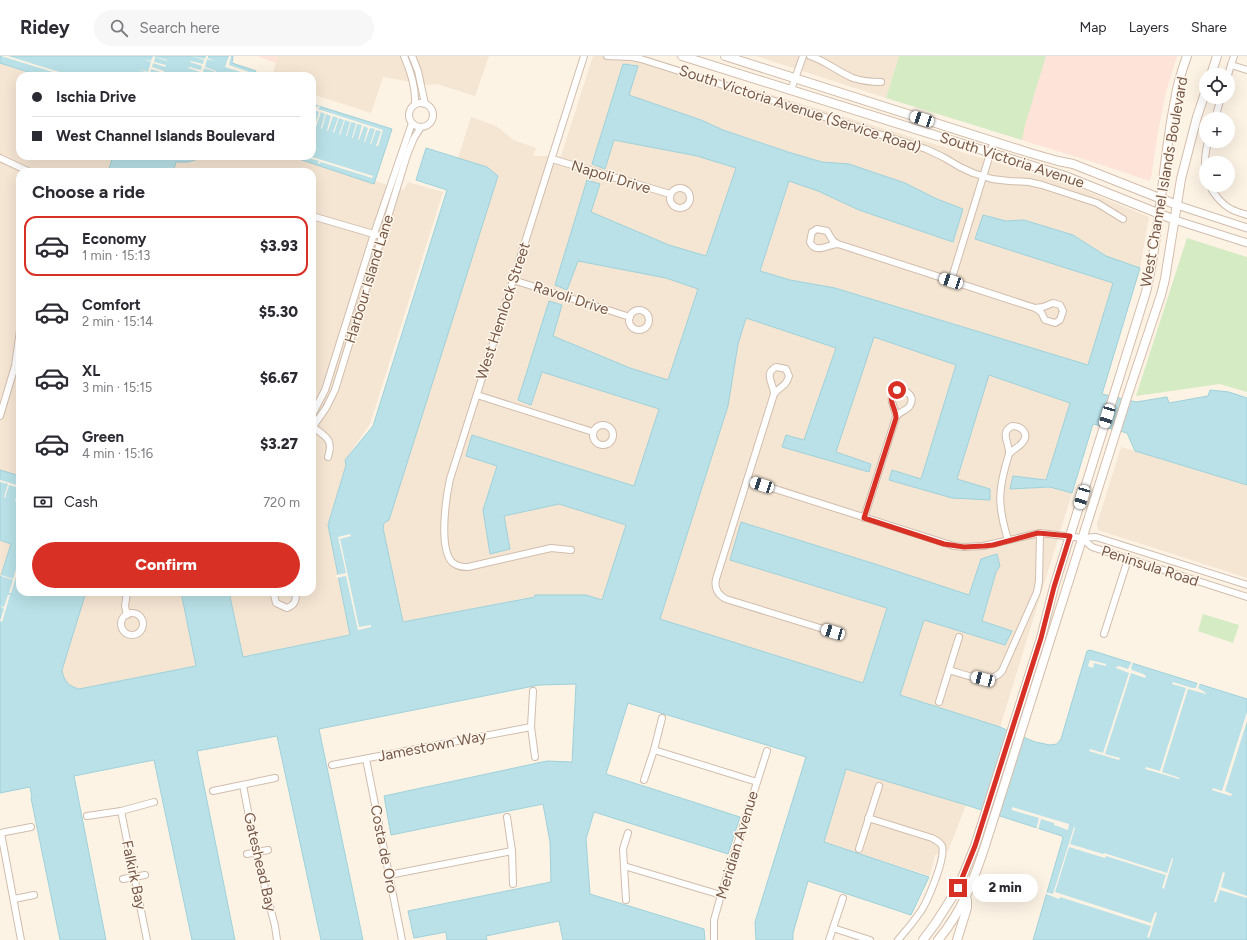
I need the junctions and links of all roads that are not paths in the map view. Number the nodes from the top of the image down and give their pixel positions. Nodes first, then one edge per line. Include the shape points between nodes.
1 (404, 56) edge
2 (412, 56) edge
3 (584, 56) edge
4 (607, 56) edge
5 (682, 56) edge
6 (725, 56) edge
7 (803, 56) edge
8 (810, 56) edge
9 (1187, 56) edge
10 (1217, 56) edge
11 (1234, 56) edge
12 (1231, 65) junction
13 (1213, 68) edge
14 (1230, 68) edge
15 (1247, 70) edge
16 (795, 79) junction
17 (881, 82) dead end
18 (791, 90) junction
19 (415, 104) junction
20 (425, 104) junction
21 (1202, 104) edge
22 (412, 123) junction
23 (421, 127) junction
24 (994, 141) junction
25 (990, 153) junction
26 (0, 158) edge
27 (552, 159) junction
28 (21, 168) edge
29 (982, 176) junction
30 (1214, 192) edge
31 (670, 194) dead end
32 (1161, 198) junction
33 (1177, 205) junction
34 (1159, 214) junction
35 (1247, 214) edge
36 (316, 217) edge
37 (1124, 219) dead end
38 (1175, 220) junction
39 (1247, 228) edge
40 (374, 234) junction
41 (382, 236) junction
42 (1247, 243) edge
43 (838, 244) dead end
44 (513, 280) junction
45 (951, 281) junction
46 (1036, 308) dead end
47 (630, 317) dead end
48 (16, 359) edge
49 (774, 394) dead end
50 (477, 395) junction
51 (316, 407) edge
52 (0, 414) edge
53 (896, 418) dead end
54 (316, 422) edge
55 (316, 430) edge
56 (593, 432) dead end
57 (1010, 454) dead end
58 (328, 457) dead end
59 (747, 480) junction
60 (864, 518) junction
61 (1040, 533) junction
62 (1070, 536) junction
63 (1082, 538) junction
64 (1008, 540) junction
65 (571, 550) dead end
66 (1128, 559) junction
67 (1176, 562) junction
68 (1172, 573) junction
69 (1247, 585) edge
70 (126, 596) edge
71 (274, 596) edge
72 (296, 596) edge
73 (1245, 596) edge
74 (127, 615) dead end
75 (833, 632) dead end
76 (1104, 634) dead end
77 (959, 637) dead end
78 (949, 670) junction
79 (533, 692) dead end
80 (939, 702) dead end
81 (662, 718) dead end
82 (531, 727) junction
83 (654, 750) junction
84 (767, 751) dead end
85 (535, 757) dead end
86 (366, 759) junction
87 (332, 765) dead end
88 (276, 778) dead end
89 (644, 780) dead end
90 (757, 782) junction
91 (243, 785) junction
92 (879, 786) dead end
93 (212, 790) dead end
94 (154, 802) dead end
95 (121, 811) junction
96 (87, 816) dead end
97 (507, 817) dead end
98 (868, 818) junction
99 (31, 827) dead end
100 (0, 833) edge
101 (628, 833) dead end
102 (859, 849) dead end
103 (268, 850) dead end
104 (512, 851) junction
105 (256, 853) junction
106 (247, 854) dead end
107 (624, 866) junction
108 (145, 875) dead end
109 (389, 875) junction
110 (134, 877) junction
111 (123, 880) dead end
112 (513, 884) dead end
113 (34, 895) dead end
114 (721, 895) junction
115 (967, 895) junction
116 (843, 898) dead end
117 (14, 899) junction
118 (626, 900) dead end
119 (833, 928) junction
120 (22, 940) edge
121 (147, 940) edge
122 (277, 940) edge
123 (402, 940) edge
124 (714, 940) edge
125 (829, 940) edge
126 (870, 940) edge
127 (898, 940) edge
128 (922, 940) edge
129 (938, 940) edge
130 (957, 940) edge

1 - 19 street via 416,92
2 - 20 street
3 - 27 street, West Hemlock Street
4 - 29 street, South Victoria Avenue (Service Road) via 641,59 926,149
5 - 18 main road, South Victoria Avenue
6 - 16 main road, South Victoria Avenue
7 - 16 street
8 - 17 street via 852,78
9 - 32 main road, West Channel Islands Boulevard via 1175,99
10 - 13 main road, West Channel Islands Boulevard
11 - 12 street
12 - 14 street
12 - 15 street
16 - 18 street
16 - 24 main road, South Victoria Avenue
18 - 25 main road, South Victoria Avenue
19 - 20 street
19 - 22 street via 410,112
20 - 23 street via 432,110 433,118 429,124
21 - 33 main road, West Channel Islands Boulevard
22 - 23 street
22 - 40 street, Harbour Island Lane
23 - 41 street, Harbour Island Lane via 414,138
24 - 25 street
24 - 32 main road, South Victoria Avenue via 1083,167
25 - 29 street
25 - 34 main road, South Victoria Avenue via 1079,182
26 - 28 street
27 - 31 street, Napoli Drive
27 - 44 street, West Hemlock Street
29 - 37 street, South Victoria Avenue (Service Road) via 1042,185 1097,203
29 - 45 street
30 - 35 street via 1232,210
32 - 33 main road, South Victoria Avenue
32 - 34 main road, West Channel Islands Boulevard
33 - 38 main road, West Channel Islands Boulevard
33 - 39 street, South Victoria Avenue
34 - 38 main road, South Victoria Avenue
34 - 62 main road, West Channel Islands Boulevard via 1146,292
36 - 40 street
38 - 42 street, South Victoria Avenue
38 - 63 main road, West Channel Islands Boulevard via 1161,295
40 - 41 street
40 - 51 street, Harbour Island Lane via 325,390
41 - 54 street, Harbour Island Lane via 335,390
43 - 45 street
44 - 47 street, Ravoli Drive
44 - 50 street, West Hemlock Street
45 - 46 street
48 - 52 street
49 - 59 street
50 - 56 street
50 - 65 street, West Hemlock Street via 450,479 446,501 444,514 447,554 451,561 457,566 468,567 551,548
53 - 60 street
55 - 58 street via 329,440 331,448
57 - 64 street via 999,498
59 - 60 street
59 - 75 street via 715,581 717,592 726,599
60 - 64 street via 954,546 984,546
61 - 62 street
61 - 64 street
61 - 78 street via 1037,592 1002,671 994,677 985,679
62 - 63 street
62 - 128 main road, West Channel Islands Boulevard via 1041,638 975,846 958,888 936,924
63 - 66 street, Peninsula Road via 1092,547
63 - 67 street, Peninsula Road via 1096,537
63 - 115 main road, West Channel Islands Boulevard via 1032,700
66 - 68 street, Peninsula Road
66 - 76 street
67 - 68 street
67 - 69 street, Peninsula Road
68 - 73 street, Peninsula Road
69 - 73 street
70 - 74 street
71 - 72 street via 276,603 287,608 293,605
77 - 78 street
78 - 80 street
79 - 82 street
81 - 83 street
82 - 85 street
82 - 86 street, Jamestown Way
83 - 89 street
83 - 90 street
84 - 90 street, Meridian Avenue
86 - 87 street, Jamestown Way
86 - 109 street, Costa de Oro
88 - 91 street
90 - 114 street, Meridian Avenue
91 - 93 street
91 - 105 street, Gateshead Bay
92 - 98 street
94 - 95 street
95 - 96 street
95 - 110 street, Falkirk Bay
97 - 104 street
98 - 102 street
98 - 127 street via 932,838 942,846 942,857 932,889 922,910
99 - 100 street
100 - 117 street
101 - 107 street via 623,849
103 - 105 street
104 - 109 street
104 - 112 street
105 - 106 street
105 - 122 street, Gateshead Bay
107 - 114 street
107 - 118 street
108 - 110 street
109 - 123 street, Costa de Oro
110 - 111 street
110 - 121 street, Falkirk Bay
113 - 117 street
114 - 124 street, Meridian Avenue via 714,920
115 - 129 main road, West Channel Islands Boulevard via 957,916
115 - 130 main road
116 - 119 street
117 - 120 street
119 - 125 street
119 - 126 street

